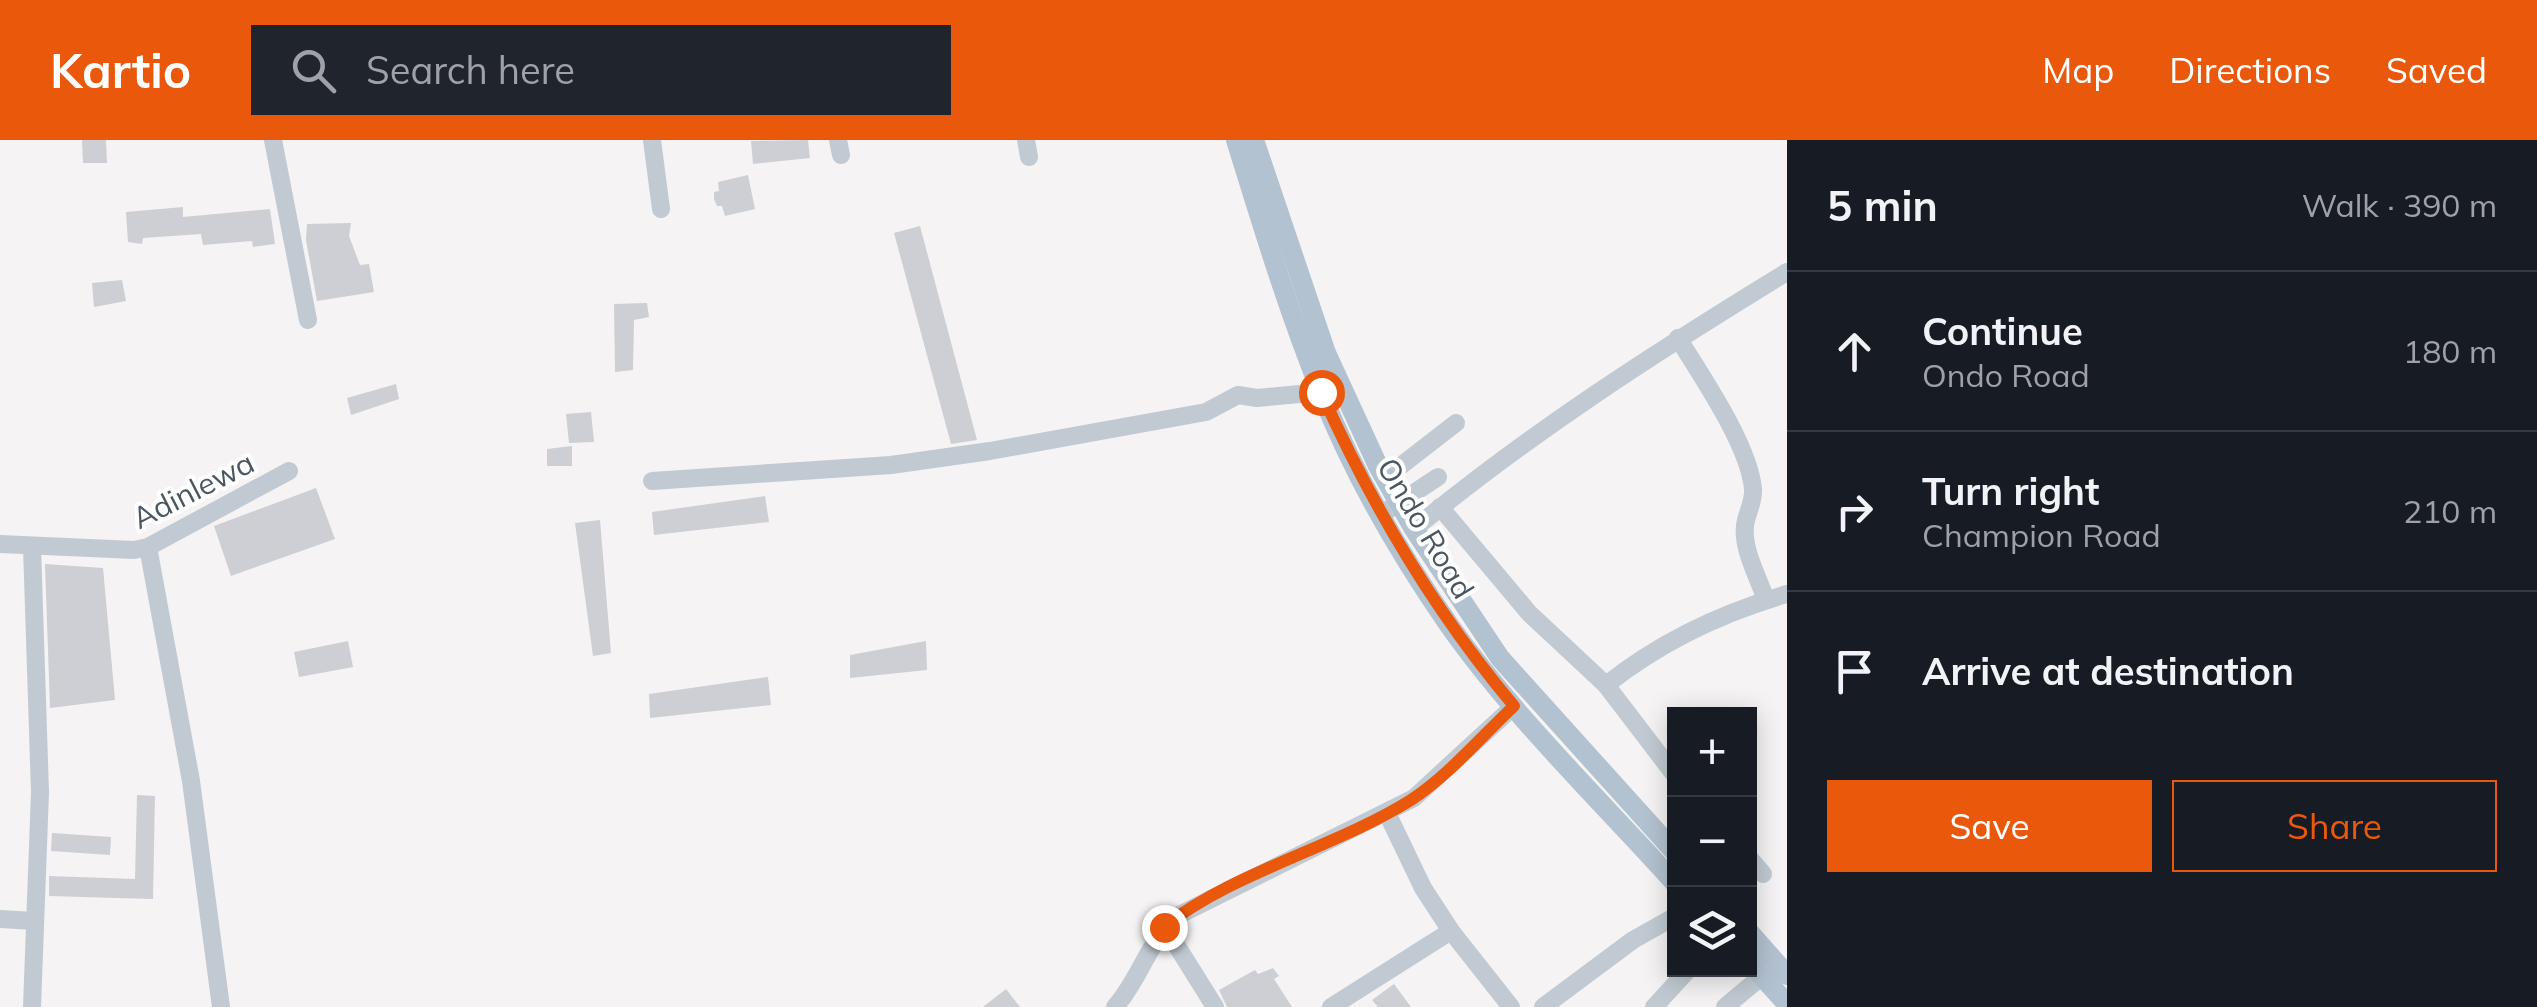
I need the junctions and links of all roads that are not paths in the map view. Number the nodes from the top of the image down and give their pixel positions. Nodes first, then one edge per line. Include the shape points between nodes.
1 (274, 140) edge
2 (652, 140) edge
3 (1236, 140) edge
4 (1254, 140) edge
5 (1264, 198) junction
6 (661, 209) dead end
7 (1787, 272) edge
8 (308, 320) dead end
9 (1678, 338) junction
10 (1321, 392) junction
11 (1456, 423) dead end
12 (289, 472) dead end
13 (1384, 478) junction
14 (1438, 478) dead end
15 (652, 481) dead end
16 (1440, 507) junction
17 (1390, 508) junction
18 (1414, 529) junction
19 (0, 544) edge
20 (32, 547) junction
21 (148, 548) junction
22 (1787, 594) edge
23 (1766, 600) junction
24 (1606, 685) junction
25 (1514, 706) junction
26 (1667, 765) edge
27 (1387, 814) junction
28 (1667, 843) edge
29 (1757, 867) edge
30 (1667, 874) edge
31 (1763, 874) dead end
32 (0, 919) edge
33 (34, 921) junction
34 (1667, 921) edge
35 (1164, 927) junction
36 (1451, 931) junction
37 (1757, 942) edge
38 (1757, 970) edge
39 (1787, 975) edge
40 (1682, 977) edge
41 (1749, 977) edge
42 (1787, 1004) edge
43 (32, 1007) edge
44 (221, 1007) edge
45 (1115, 1007) edge
46 (1214, 1007) edge
47 (1331, 1007) edge
48 (1511, 1007) edge
49 (1545, 1007) edge
50 (1654, 1007) edge
51 (1725, 1007) edge

1 - 8 street
2 - 6 street
3 - 5 main road, Ondo Road
4 - 5 main road, Ondo Road
5 - 10 main road, Ondo Road
5 - 13 main road, Ondo Road
7 - 9 street
9 - 16 street
9 - 23 street via 1748,468 1752,500 1745,538
10 - 15 street via 1238,395 1206,412 891,465
10 - 17 main road, Ondo Road via 1348,452
11 - 13 street
12 - 21 street, Adinlewa
13 - 17 main road, Ondo Road
14 - 17 street
16 - 18 street
16 - 24 street via 1529,613
17 - 18 main road, Ondo Road
17 - 25 main road, Ondo Road via 1448,624
18 - 28 main road, Ondo Road via 1500,658
19 - 20 street, Adinlewa
20 - 21 street, Adinlewa
20 - 33 street via 40,792
21 - 44 street via 191,782
22 - 23 street
23 - 24 street via 1698,626
24 - 26 street
25 - 27 street via 1439,778
25 - 30 main road, Ondo Road
27 - 35 street
27 - 36 street
29 - 31 street
32 - 33 street
33 - 43 street
34 - 49 street
35 - 45 street
35 - 46 street
36 - 47 street
36 - 48 street
37 - 39 main road
38 - 42 main road
40 - 50 street
41 - 51 street

